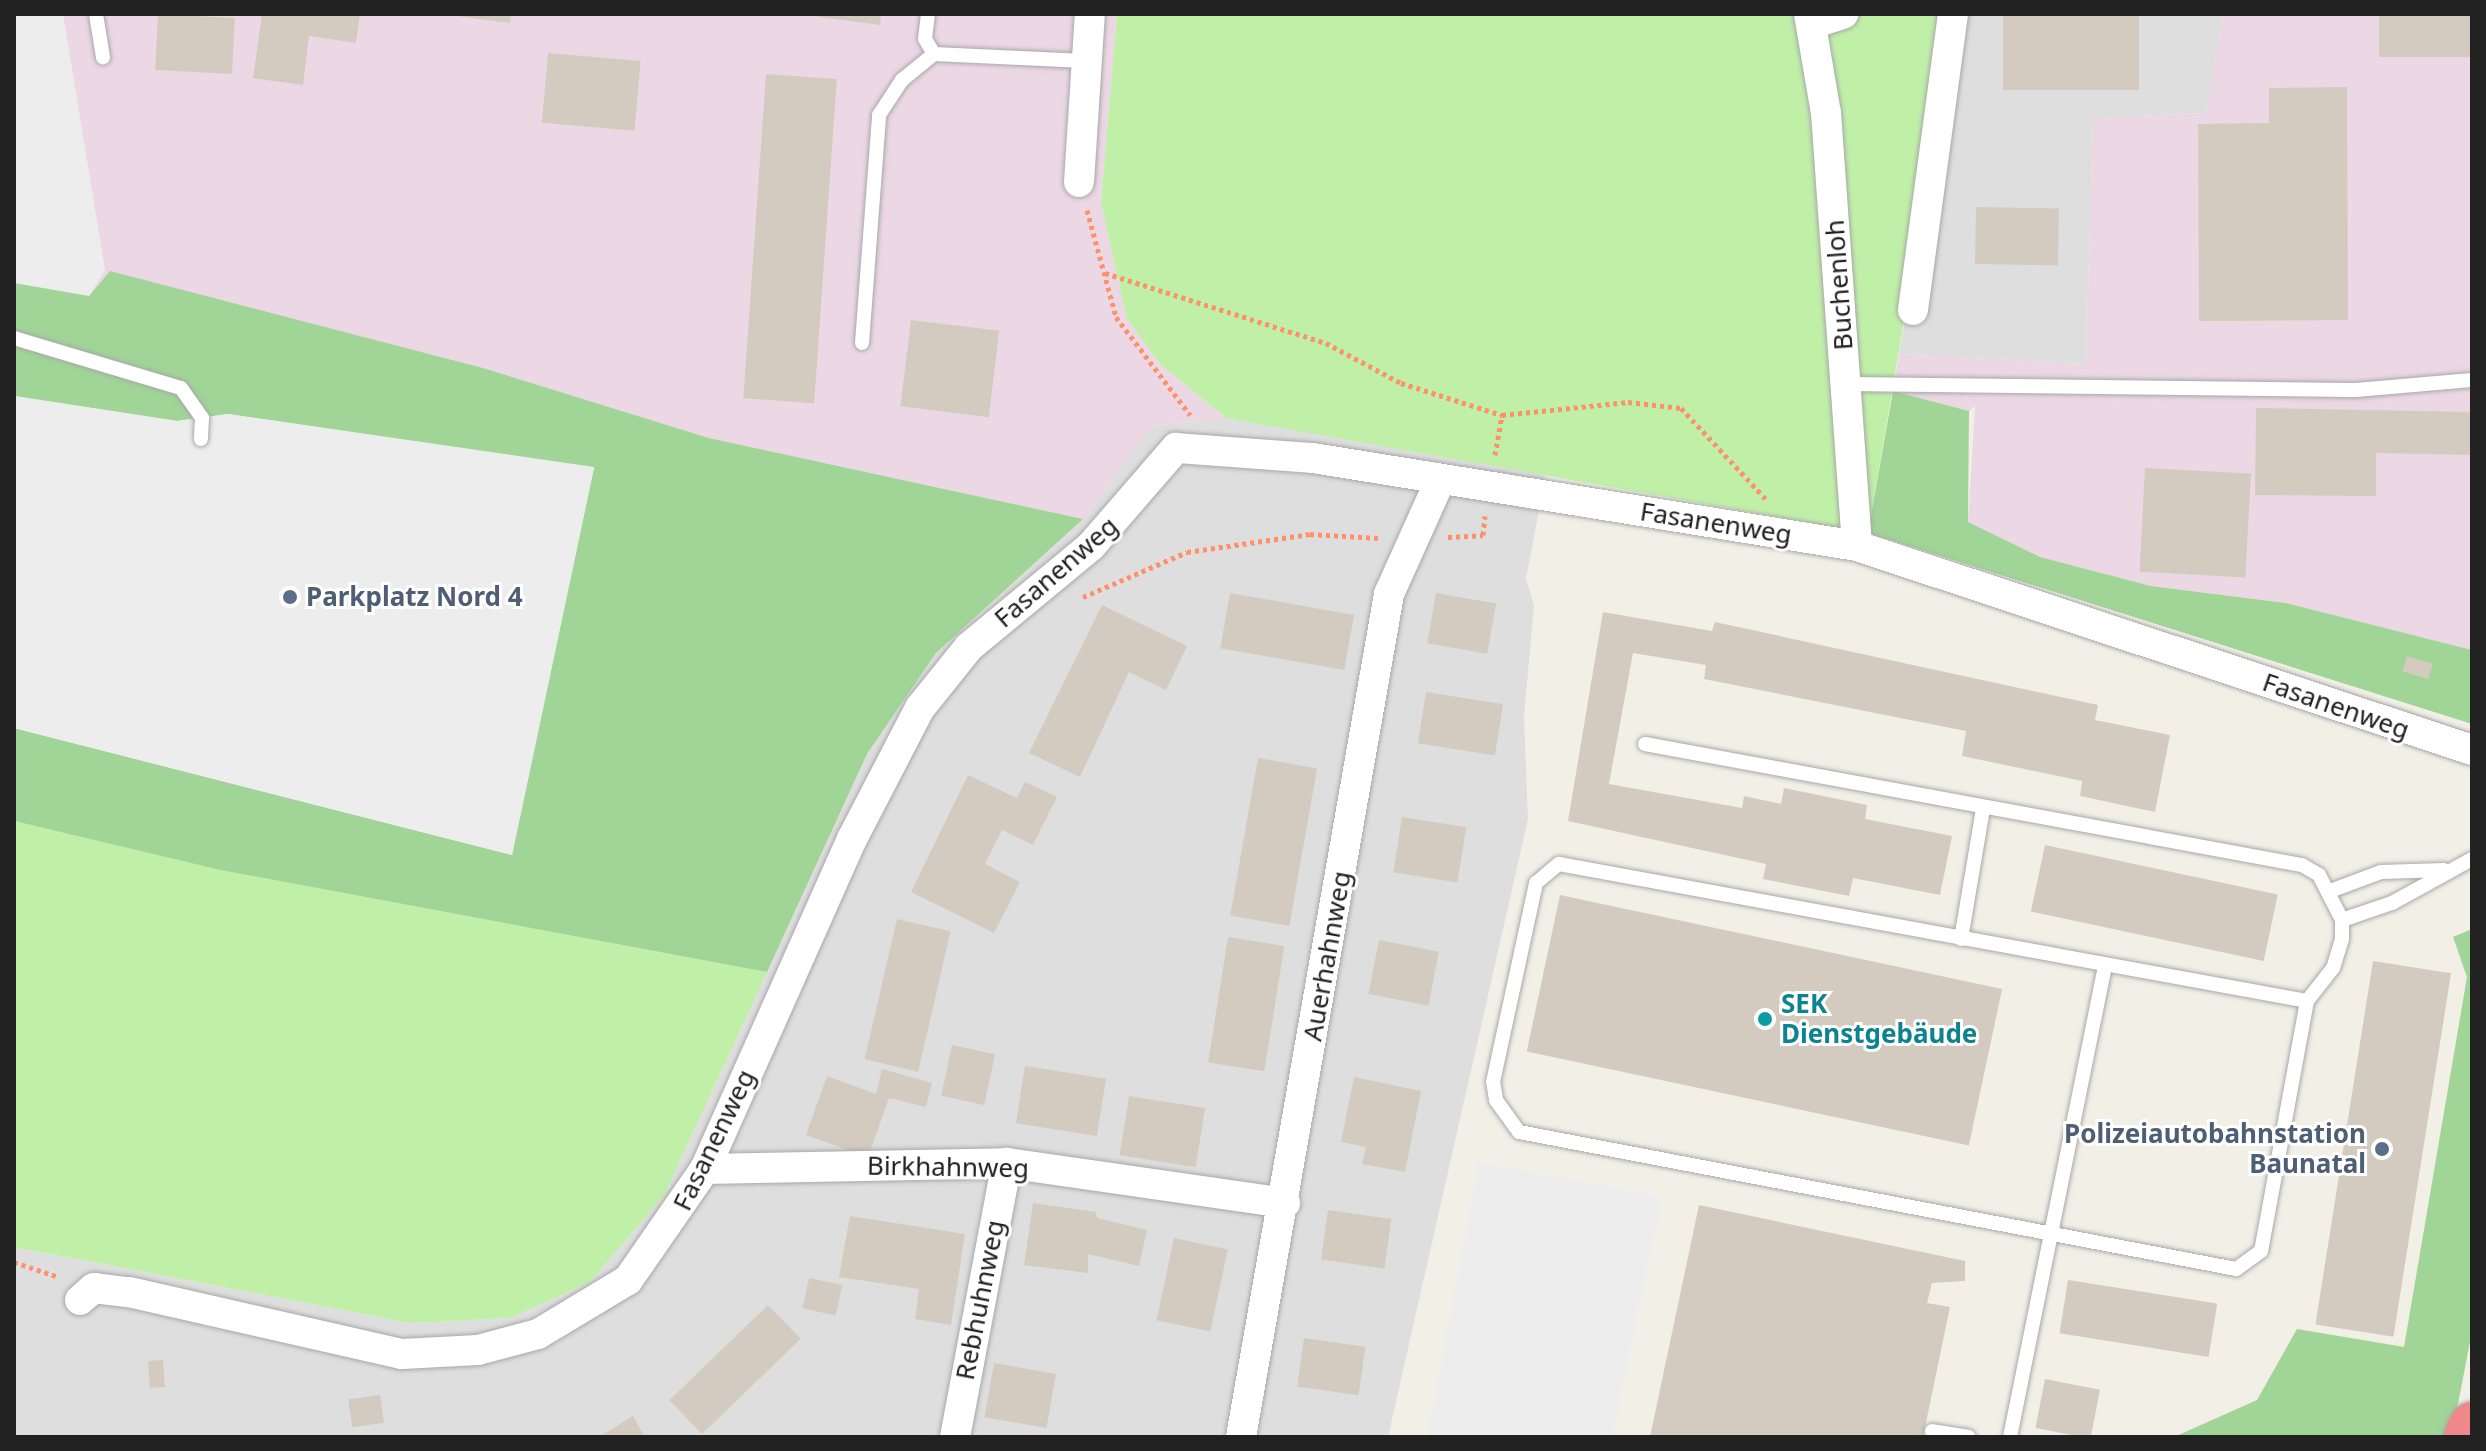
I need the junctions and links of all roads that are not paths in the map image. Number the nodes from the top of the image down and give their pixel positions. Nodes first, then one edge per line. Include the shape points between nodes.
1 (96, 14) edge
2 (928, 14) edge
3 (1090, 14) edge
4 (1843, 14) edge
5 (1953, 14) edge
6 (1810, 19) edge
7 (934, 54) junction
8 (103, 57) dead end
9 (1085, 61) junction
10 (1079, 182) road end
11 (1913, 310) dead end
12 (14, 338) edge
13 (862, 343) dead end
14 (2472, 380) edge
15 (1847, 384) junction
16 (201, 439) dead end
17 (1439, 483) junction
18 (1857, 546) junction
19 (1645, 744) dead end
20 (2472, 750) edge
21 (1983, 809) junction
22 (2472, 859) edge
23 (2444, 870) junction
24 (2330, 891) junction
25 (2342, 920) junction
26 (1961, 939) junction
27 (2105, 967) junction
28 (2307, 1001) junction
29 (1007, 1163) junction
30 (705, 1169) junction
31 (1285, 1203) junction
32 (2053, 1232) junction
33 (87, 1294) road end
34 (2472, 1424) edge
35 (1932, 1431) dead end
36 (955, 1437) edge
37 (1241, 1437) edge
38 (1969, 1437) edge
39 (2010, 1437) edge
40 (2466, 1437) edge

1 - 8 lane
2 - 7 lane via 925,39
3 - 9 street
4 - 6 street, Buchenloh
5 - 11 street
6 - 15 street, Buchenloh via 1826,113
7 - 9 lane
7 - 13 lane via 902,80 879,115
9 - 10 street
12 - 16 lane via 181,388 202,418
14 - 15 lane via 2356,390
15 - 18 street, Buchenloh
17 - 18 street, Fasanenweg
17 - 30 street, Fasanenweg via 1213,446 1166,456 1122,515 969,647 892,755
17 - 31 street, Auerhahnweg via 1389,594
18 - 20 street, Fasanenweg
19 - 21 lane
21 - 24 lane via 2302,865
21 - 26 lane
22 - 23 lane
23 - 24 lane via 2381,872
23 - 25 lane via 2392,903
24 - 25 lane
25 - 28 lane via 2333,968
26 - 27 lane
26 - 32 lane via 1559,864 1536,883 1493,1082 1496,1100 1519,1132 1533,1136
27 - 28 lane
27 - 32 lane
28 - 32 lane via 2261,1251 2252,1263 2236,1269
29 - 30 street, Birkhahnweg
29 - 31 street, Birkhahnweg
29 - 36 street, Rebhuhnweg
30 - 33 street, Fasanenweg via 628,1280 538,1334 478,1350 402,1354
31 - 37 street, Auerhahnweg
32 - 39 lane
34 - 40 highway
35 - 38 lane

